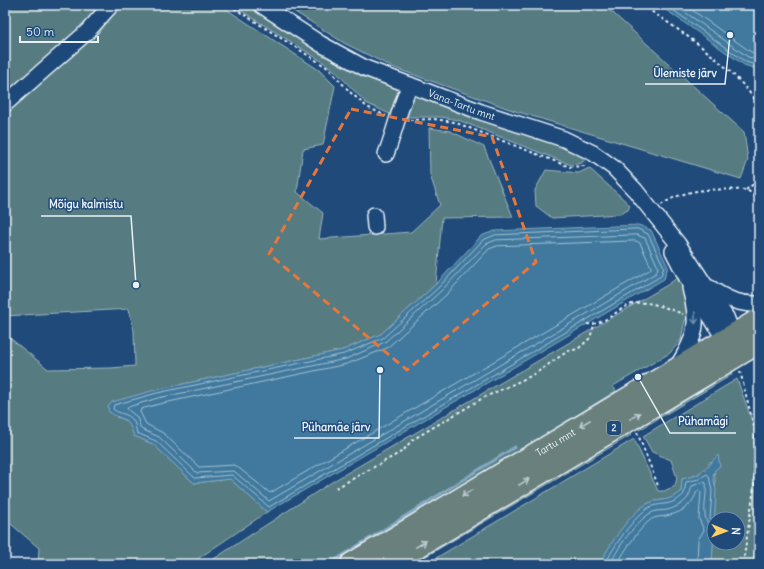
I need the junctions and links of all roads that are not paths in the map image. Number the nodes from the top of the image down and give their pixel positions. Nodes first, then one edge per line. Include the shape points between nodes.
1 (112, 5) edge
2 (261, 5) edge
3 (410, 85) junction
4 (5, 104) edge
5 (386, 154) dead end
6 (652, 212) junction
7 (688, 280) junction
8 (706, 285) junction
9 (759, 304) edge
10 (759, 320) edge
11 (759, 342) edge
12 (733, 343) junction
13 (675, 370) junction
14 (352, 564) edge
15 (388, 564) edge

1 - 4 street via 87,32
2 - 3 street, Vana-Tartu mnt via 321,44 359,64
3 - 5 street
3 - 6 street, Vana-Tartu mnt via 577,144 614,168
6 - 7 street, Vana-Tartu mnt
6 - 8 street, Vana-Tartu mnt
7 - 12 street, Vana-Tartu mnt
7 -> 13 street via 695,327 693,340
8 - 9 street via 733,302
8 - 12 street, Vana-Tartu mnt
10 - 12 highway, Tartu mnt / 2
11 - 12 highway, Tartu mnt / 2
12 - 13 highway, Tartu mnt / 2
15 -> 12 highway, Tartu mnt / 2 via 629,420
13 -> 14 highway, Tartu mnt / 2

